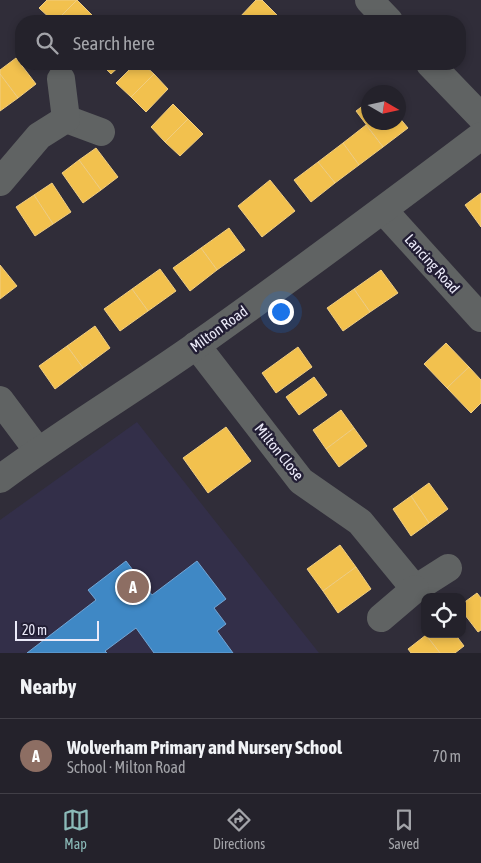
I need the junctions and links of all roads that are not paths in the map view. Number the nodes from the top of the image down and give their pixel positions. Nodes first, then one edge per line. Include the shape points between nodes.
1 (369, 0) edge
2 (383, 15) edge
3 (436, 70) edge
4 (61, 79) dead end
5 (481, 117) edge
6 (66, 118) junction
7 (101, 132) dead end
8 (481, 136) edge
9 (0, 182) edge
10 (383, 210) junction
11 (481, 318) edge
12 (196, 345) junction
13 (0, 400) edge
14 (38, 451) junction
15 (0, 479) edge
16 (448, 568) dead end
17 (415, 589) junction
18 (381, 618) dead end

1 - 2 street
3 - 5 street
4 - 6 street
6 - 7 street
6 - 9 street via 39,136
8 - 10 street, Milton Road
10 - 11 street, Lancing Road
10 - 12 street, Milton Road
12 - 14 street, Milton Road
12 - 17 street, Milton Close via 301,480 360,522
13 - 14 street
14 - 15 street, Milton Road
16 - 17 street
17 - 18 street

